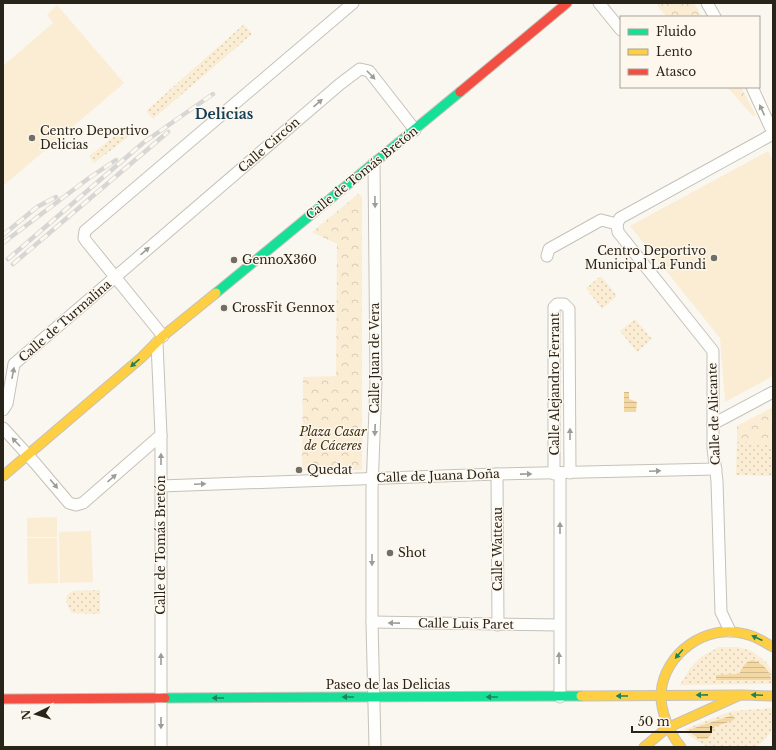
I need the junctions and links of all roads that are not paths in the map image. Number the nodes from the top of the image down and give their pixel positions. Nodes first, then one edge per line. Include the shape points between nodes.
1 (352, 3) edge
2 (568, 3) edge
3 (598, 3) edge
4 (707, 3) edge
5 (714, 16) edge
6 (620, 29) edge
7 (752, 88) edge
8 (415, 130) junction
9 (773, 133) edge
10 (374, 163) junction
11 (617, 224) junction
12 (547, 256) dead end
13 (116, 277) junction
14 (160, 339) junction
15 (773, 392) edge
16 (3, 410) edge
17 (713, 424) junction
18 (3, 428) edge
19 (161, 436) junction
20 (29, 455) junction
21 (716, 469) junction
22 (497, 474) junction
23 (561, 474) junction
24 (3, 476) edge
25 (373, 478) junction
26 (161, 486) junction
27 (721, 612) junction
28 (372, 622) junction
29 (498, 624) junction
30 (559, 625) junction
31 (730, 631) junction
32 (711, 634) junction
33 (773, 647) edge
34 (741, 695) junction
35 (661, 696) junction
36 (773, 696) edge
37 (373, 697) junction
38 (560, 697) junction
39 (161, 698) junction
40 (3, 699) edge
41 (667, 728) junction
42 (161, 747) edge
43 (375, 747) edge
44 (644, 747) edge
45 (681, 747) edge

1 - 13 street via 87,228 84,238
2 - 8 main road, Calle de Tomás Bretón
3 - 6 street
4 - 5 street
9 -> 7 street
8 - 10 main road, Calle de Tomás Bretón
13 -> 8 street, Calle Circón via 360,69 369,71
9 - 11 street via 620,218
10 - 14 main road, Calle de Tomás Bretón
10 -> 25 street, Calle Juan de Vera via 376,382
11 - 12 street via 601,220 549,249
11 - 17 street, Calle de Alicante via 618,232 713,351
13 - 14 street
16 -> 13 street, Calle de Turmalina via 7,404 14,364
14 - 19 street, Calle de Tomás Bretón
14 -> 20 main road, Calle de Tomás Bretón
15 - 17 street
17 - 21 street, Calle de Alicante
20 -> 18 street
20 -> 19 street via 69,503 76,505 83,503
26 -> 19 street, Calle de Tomás Bretón
20 - 24 main road, Calle de Tomás Bretón
23 -> 21 street, Calle de Juana Doña
21 - 27 street, Calle de Alicante
22 -> 23 street, Calle de Juana Doña
22 - 25 street, Calle de Juana Doña
22 - 29 street, Calle Watteau
23 -> 23 street, Calle Alejandro Ferrant via 569,309 564,304 557,304 554,309
30 -> 23 street, Calle Alejandro Ferrant
26 -> 25 street, Calle de Juana Doña
25 -> 28 street, Calle Juan de Vera
39 -> 26 street, Calle de Tomás Bretón
27 - 31 street, Calle de Alicante
27 - 32 street, Calle de Alicante
29 -> 28 street, Calle Luis Paret
28 - 37 street, Calle Juan de Vera
29 - 30 street, Calle Luis Paret
38 -> 30 street, Calle Alejandro Ferrant
31 - 32 main road
33 -> 31 main road via 753,635
32 -> 35 main road via 682,650 664,679
34 -> 35 main road, Paseo de las Delicias
36 -> 34 main road, Paseo de las Delicias
34 - 41 main road
35 -> 38 main road, Paseo de las Delicias
35 - 41 main road
38 -> 37 main road, Paseo de las Delicias
37 -> 39 main road, Paseo de las Delicias
37 - 43 street, Calle Juan de Vera
39 - 40 main road, Paseo de las Delicias
39 -> 42 street, Calle de Tomás Bretón
41 - 44 main road
41 - 45 main road

